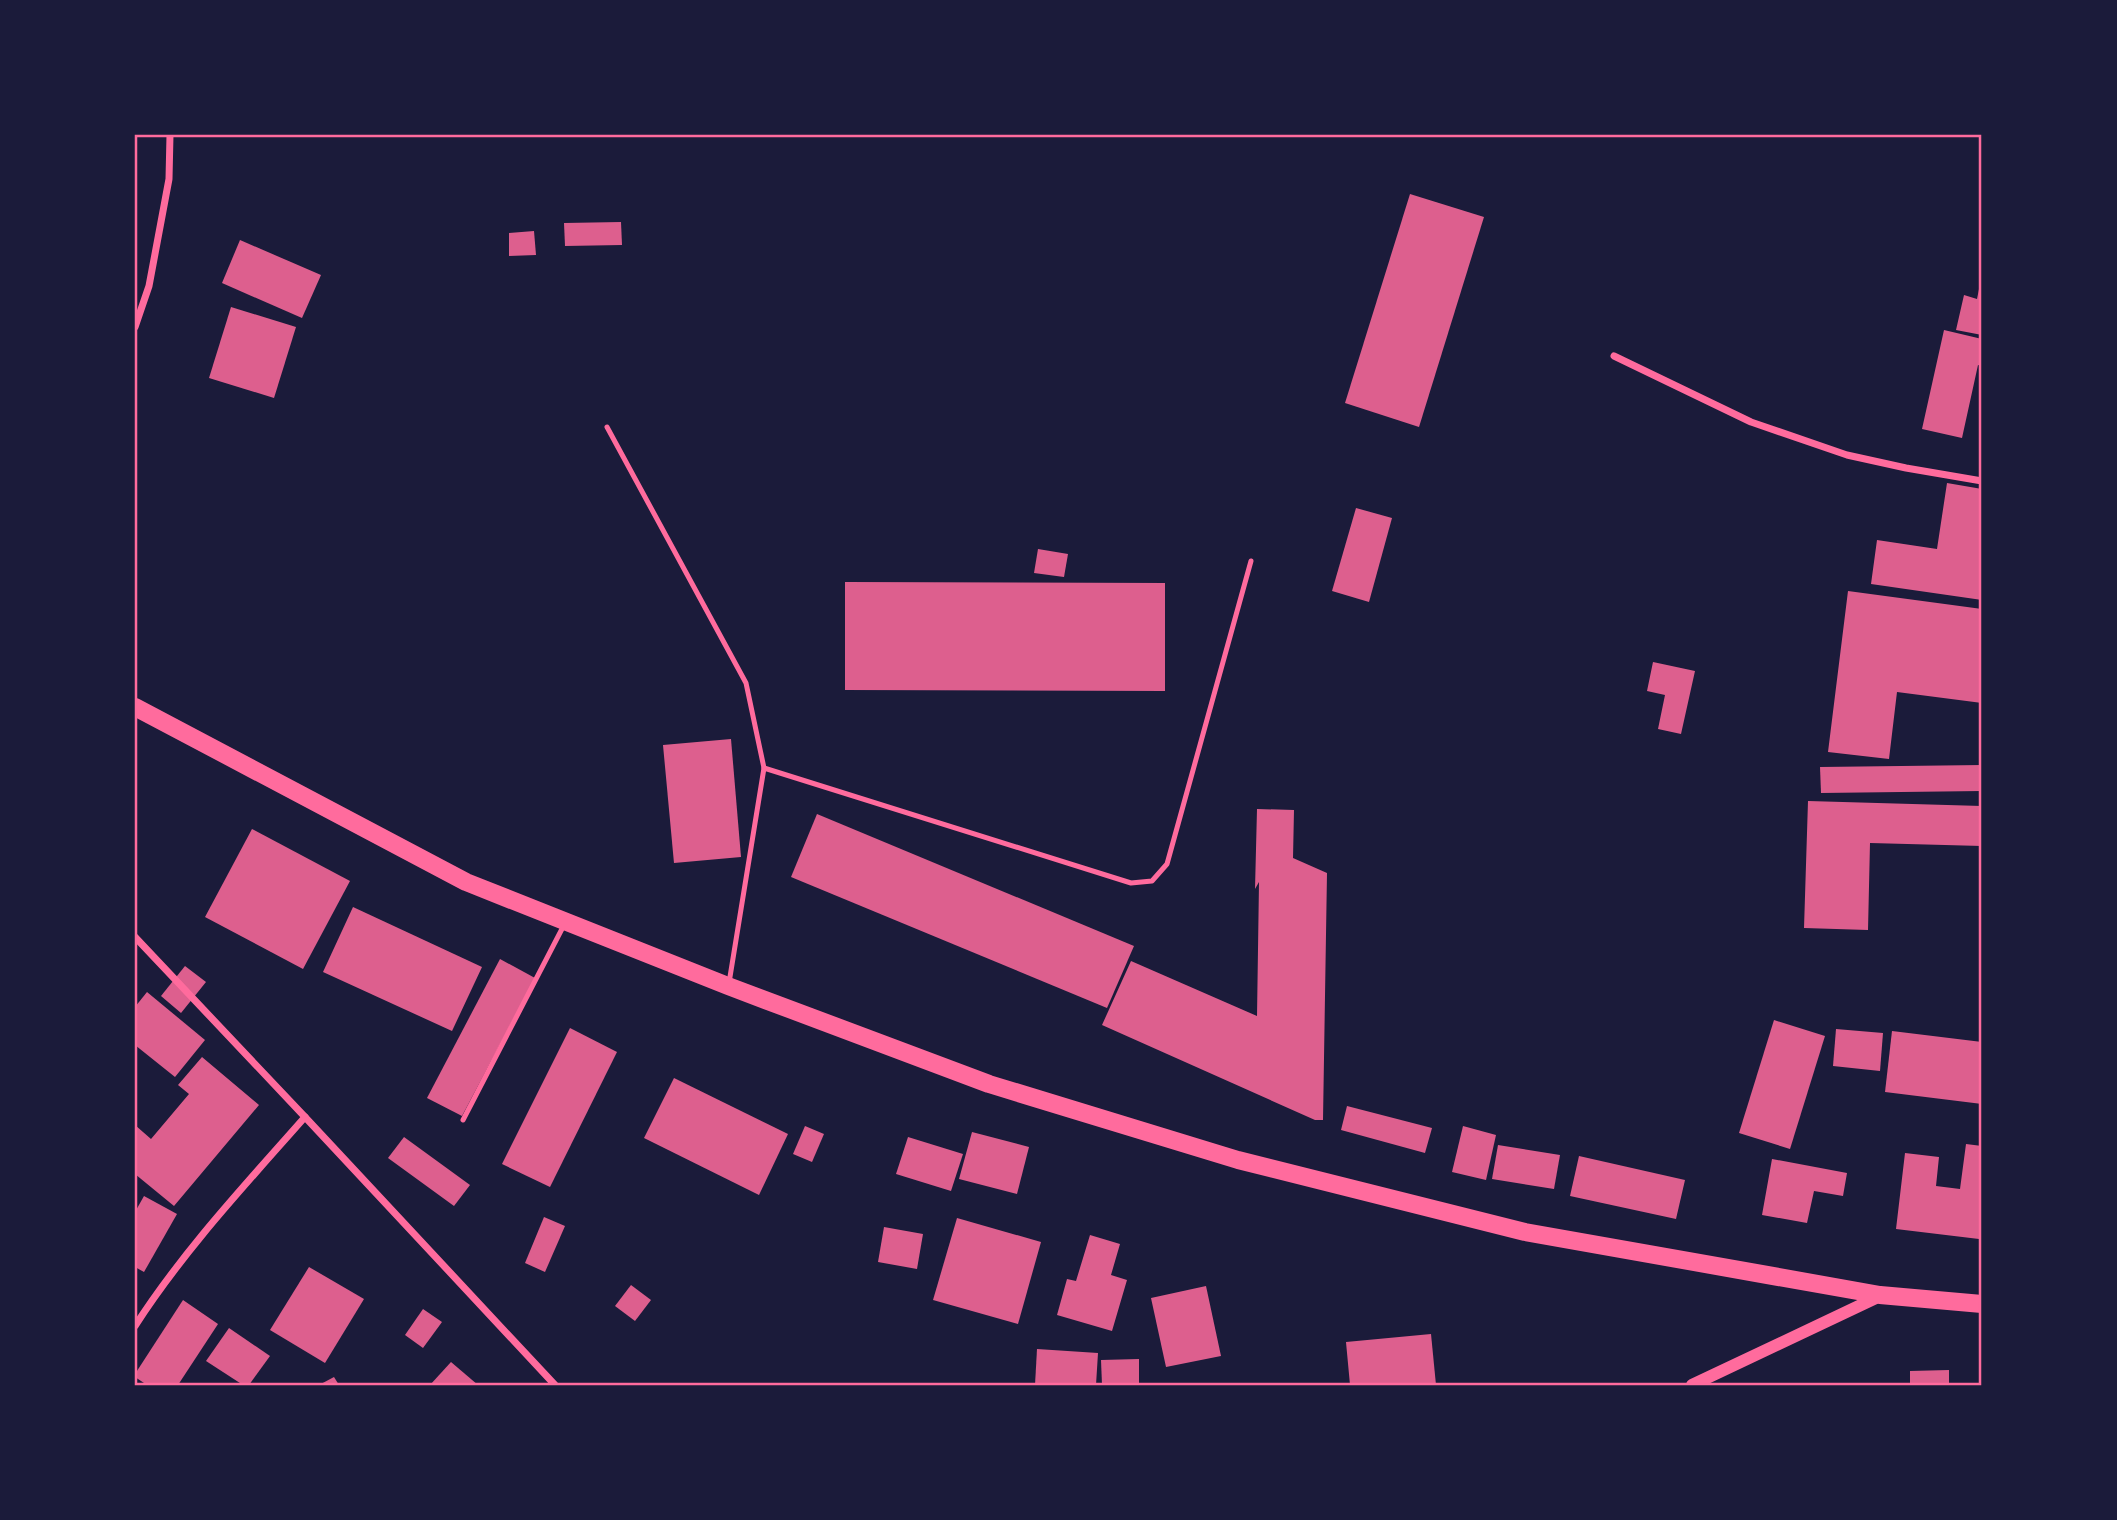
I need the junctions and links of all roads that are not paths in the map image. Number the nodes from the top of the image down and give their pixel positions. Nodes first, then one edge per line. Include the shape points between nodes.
1 (170, 135) edge
2 (135, 327) edge
3 (1614, 356) dead end
4 (607, 427) dead end
5 (1982, 481) edge
6 (1251, 561) dead end
7 (135, 707) edge
8 (764, 768) junction
9 (566, 922) junction
10 (135, 937) edge
11 (728, 986) junction
12 (305, 1117) junction
13 (463, 1120) dead end
14 (1880, 1295) junction
15 (1982, 1304) edge
16 (135, 1326) edge
17 (555, 1385) edge
18 (1692, 1385) edge

1 - 2 street via 169,179 157,246
3 - 5 street via 1751,422 1847,455
4 - 8 lane via 746,683
6 - 8 lane via 1167,864 1152,881 1131,883
7 - 9 main road via 466,882
8 - 11 lane
9 - 11 main road
9 - 13 lane
10 - 12 street
11 - 14 main road via 989,1084 1238,1160 1525,1232
12 - 16 street via 208,1228
12 - 17 street
14 - 15 main road
14 - 18 street

